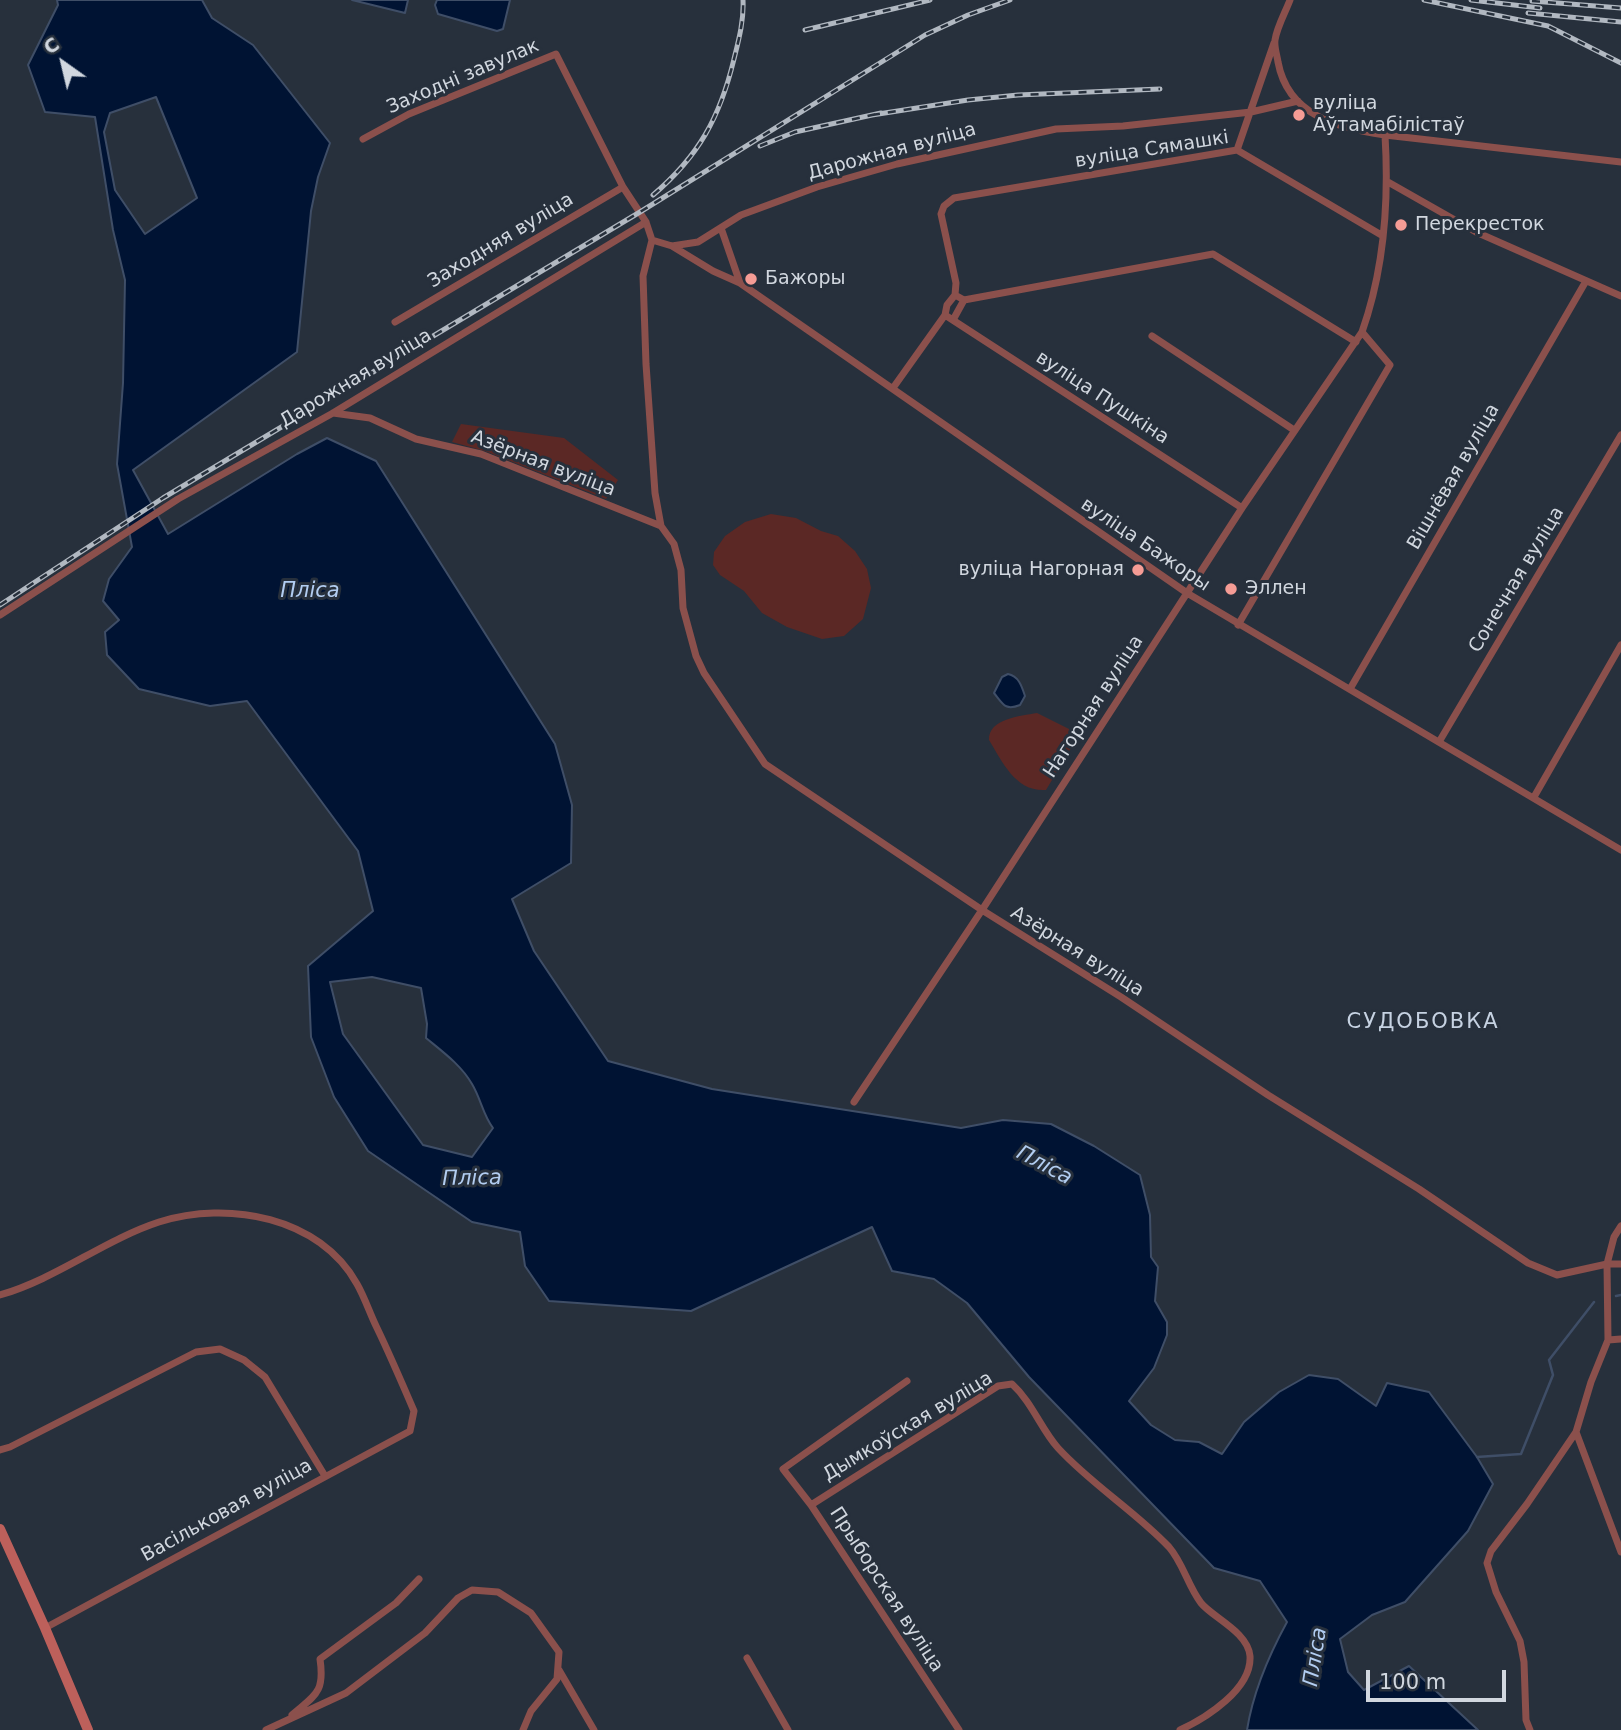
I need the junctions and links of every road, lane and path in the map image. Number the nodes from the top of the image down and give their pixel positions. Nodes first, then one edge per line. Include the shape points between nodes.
1 (1290, 0) edge
2 (1275, 42) junction
3 (1298, 101) junction
4 (1251, 112) junction
5 (1385, 135) junction
6 (363, 139) dead end
7 (1237, 150) junction
8 (1621, 162) edge
9 (1388, 182) junction
10 (623, 187) junction
11 (646, 222) junction
12 (721, 228) junction
13 (1382, 236) junction
14 (652, 240) junction
15 (672, 246) junction
16 (1586, 281) junction
17 (740, 284) junction
18 (955, 295) junction
19 (1621, 296) edge
20 (964, 300) junction
21 (945, 315) junction
22 (953, 320) junction
23 (395, 322) dead end
24 (1362, 332) junction
25 (1152, 336) dead end
26 (1356, 342) junction
27 (893, 388) junction
28 (332, 413) junction
29 (1294, 430) junction
30 (1621, 435) edge
31 (1242, 508) junction
32 (661, 526) junction
33 (1187, 593) junction
34 (0, 615) edge
35 (1238, 625) junction
36 (1621, 645) edge
37 (1350, 689) junction
38 (1439, 742) junction
39 (1534, 797) junction
40 (1621, 850) edge
41 (982, 910) junction
42 (854, 1102) dead end
43 (1621, 1226) edge
44 (1607, 1264) junction
45 (1621, 1264) edge
46 (0, 1295) edge
47 (1621, 1339) edge
48 (1608, 1340) junction
49 (907, 1381) dead end
50 (1576, 1432) junction
51 (0, 1450) edge
52 (324, 1476) junction
53 (811, 1504) junction
54 (0, 1529) edge
55 (1621, 1552) edge
56 (419, 1579) dead end
57 (45, 1628) junction
58 (747, 1657) dead end
59 (559, 1670) junction
60 (286, 1720) junction
61 (88, 1730) edge
62 (266, 1730) edge
63 (523, 1730) edge
64 (594, 1730) edge
65 (788, 1730) edge
66 (959, 1730) edge
67 (1180, 1730) edge
68 (1530, 1730) edge

1 - 2 street
2 - 3 street via 1281,75
2 - 4 street
3 - 4 street, Дарожная вуліца
3 - 5 street via 1326,122
4 - 7 street
4 - 12 street, Дарожная вуліца via 1042,132 851,176 741,215
5 - 8 street
5 - 9 street, Нагорная вуліца
6 - 10 street, Заходні завулак via 409,114 556,54
7 - 13 street, вуліца Сямашкі
7 - 18 street, вуліца Сямашкі via 954,198 941,214
9 - 13 street, Нагорная вуліца
9 - 16 street via 1476,232
10 - 11 street, Заходні завулак
10 - 23 street, Заходняя вуліца
11 - 14 street
11 - 28 street, Дарожная вуліца
12 - 15 street, Дарожная вуліца via 698,242
12 - 17 street
13 - 24 street, Нагорная вуліца
14 - 15 street
14 - 32 street, Азёрная вуліца via 643,276 655,494
15 - 17 street, вуліца Бажоры
16 - 19 street
16 - 37 street, Вішнёвая вуліца
17 - 27 street, вуліца Бажоры
18 - 20 street
18 - 21 street
20 - 22 street
20 - 26 street via 1213,254
21 - 22 street, вуліца Пушкіна
21 - 27 street
22 - 31 street, вуліца Пушкіна
24 - 26 street, Нагорная вуліца
24 - 35 street via 1390,365
25 - 29 street
26 - 29 street, Нагорная вуліца
27 - 33 street, вуліца Бажоры
28 - 32 street, Азёрная вуліца via 370,418 416,439 481,454
28 - 34 street, Дарожная вуліца via 169,506
29 - 31 street, Нагорная вуліца
30 - 38 street, Сонечная вуліца
31 - 33 street, Нагорная вуліца
32 - 41 street, Азёрная вуліца via 674,544 681,570 683,608 696,656 765,764
33 - 35 street, вуліца Бажоры
33 - 41 street, Нагорная вуліца
35 - 37 street, вуліца Бажоры
36 - 39 street
37 - 38 street, вуліца Бажоры
38 - 39 street, вуліца Бажоры
39 - 40 street, вуліца Бажоры
41 - 42 street, Нагорная вуліца
41 - 44 street, Азёрная вуліца via 1528,1263 1557,1275
43 - 44 street
44 - 45 street, Азёрная вуліца
44 - 48 street
46 - 52 street, Васільковая вуліца via 160,1222 211,1213 257,1215 294,1227 335,1255 357,1283 414,1411 410,1431
47 - 48 street
48 - 50 street
49 - 53 street, Прыборская вуліца via 783,1469
50 - 55 street
50 - 68 street via 1491,1550 1487,1563 1520,1641
51 - 52 street via 196,1352 220,1349 265,1377
52 - 57 street, Васільковая вуліца
53 - 66 street, Прыборская вуліца
53 - 67 street, Дымкоўская вуліца via 998,1386 1012,1384 1077,1469 1171,1550 1202,1604 1229,1624 1249,1652 1241,1683 1228,1699
54 - 57 street
56 - 60 street via 396,1603 320,1659 323,1677 318,1693
57 - 61 street
58 - 65 street
59 - 60 street via 559,1652 531,1613 498,1592 472,1590 458,1598 425,1633 346,1693
59 - 63 street
59 - 64 street
60 - 62 street

